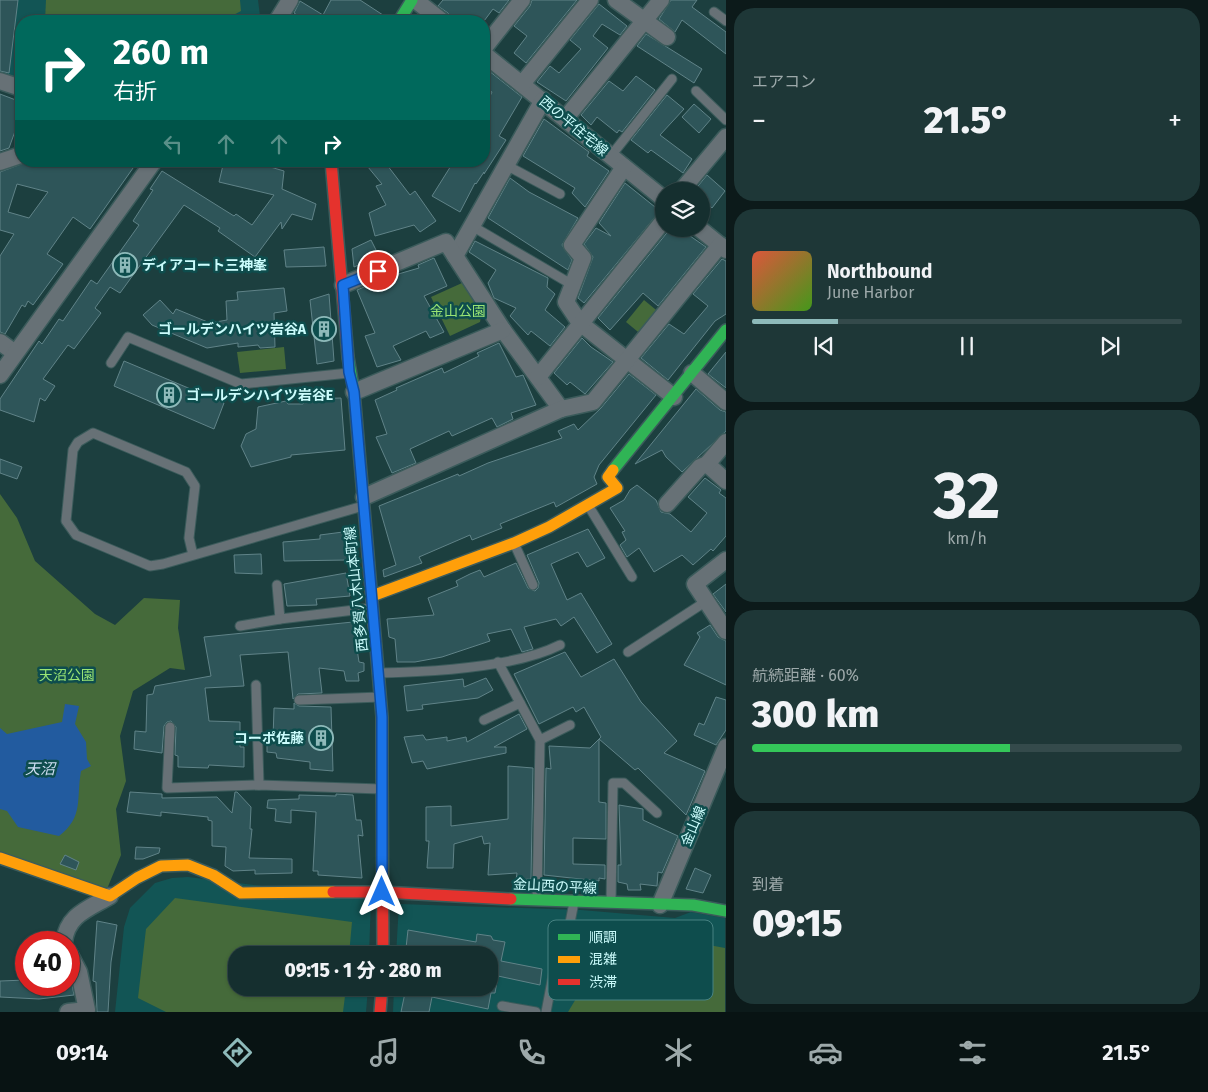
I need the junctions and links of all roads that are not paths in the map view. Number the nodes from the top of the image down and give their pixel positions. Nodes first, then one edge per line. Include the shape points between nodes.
1 (290, 0) edge
2 (413, 0) edge
3 (522, 0) edge
4 (590, 0) edge
5 (616, 0) edge
6 (661, 0) edge
7 (714, 12) dead end
8 (281, 15) edge
9 (403, 15) edge
10 (434, 15) edge
11 (726, 21) edge
12 (644, 22) junction
13 (667, 37) dead end
14 (490, 40) edge
15 (490, 59) edge
16 (672, 79) dead end
17 (0, 81) edge
18 (522, 84) junction
19 (15, 86) edge
20 (696, 91) dead end
21 (543, 100) junction
22 (565, 119) junction
23 (726, 120) edge
24 (726, 137) edge
25 (15, 157) edge
26 (610, 157) junction
27 (0, 162) edge
28 (506, 165) junction
29 (150, 167) edge
30 (331, 167) edge
31 (624, 167) junction
32 (688, 182) edge
33 (655, 192) edge
34 (560, 194) dead end
35 (472, 226) junction
36 (655, 231) edge
37 (710, 237) edge
38 (723, 247) edge
39 (455, 256) junction
40 (572, 284) junction
41 (343, 285) junction
42 (580, 323) junction
43 (503, 330) junction
44 (726, 330) edge
45 (0, 342) edge
46 (15, 353) junction
47 (627, 361) junction
48 (111, 363) dead end
49 (349, 372) junction
50 (692, 373) junction
51 (0, 375) edge
52 (538, 377) junction
53 (354, 392) junction
54 (674, 397) junction
55 (726, 402) edge
56 (561, 409) junction
57 (726, 442) edge
58 (707, 464) junction
59 (726, 481) edge
60 (363, 501) junction
61 (667, 504) dead end
62 (588, 505) junction
63 (514, 543) junction
64 (193, 555) junction
65 (726, 560) edge
66 (632, 577) dead end
67 (277, 585) dead end
68 (533, 585) dead end
69 (373, 602) junction
70 (705, 602) junction
71 (280, 618) junction
72 (240, 626) dead end
73 (726, 631) edge
74 (560, 645) dead end
75 (628, 652) dead end
76 (498, 662) junction
77 (379, 673) junction
78 (256, 685) dead end
79 (381, 697) junction
80 (299, 700) dead end
81 (520, 703) junction
82 (484, 720) dead end
83 (570, 725) dead end
84 (170, 727) dead end
85 (540, 740) junction
86 (726, 748) edge
87 (259, 785) junction
88 (382, 789) junction
89 (657, 812) dead end
90 (0, 858) edge
91 (382, 892) junction
92 (110, 896) junction
93 (537, 900) junction
94 (574, 902) junction
95 (611, 903) junction
96 (660, 905) junction
97 (726, 911) edge
98 (571, 920) edge
99 (67, 931) edge
100 (383, 946) edge
101 (80, 977) edge
102 (381, 996) edge
103 (502, 1006) dead end
104 (68, 1012) edge
105 (380, 1012) edge
106 (536, 1012) edge

1 - 8 street
2 - 9 street
2 - 10 street
3 - 14 street
4 - 18 street
5 - 12 street
6 - 12 street
7 - 11 lane
12 - 13 street
12 - 22 street
15 - 18 street, 西の平住宅線
16 - 26 lane
17 - 19 street
18 - 21 street, 西の平住宅線
20 - 23 lane
21 - 22 street, 西の平住宅線
21 - 28 street
22 - 26 street, 西の平住宅線
24 - 32 street
25 - 27 street
26 - 31 street, 西の平住宅線
28 - 34 lane
28 - 35 street
29 - 46 street
30 - 41 street, 西多賀八木山本町線
31 - 33 street, 西の平住宅線
31 - 40 street via 572,245 583,258
35 - 39 street
35 - 40 lane
36 - 42 street
37 - 38 street
38 - 47 street
39 - 41 street via 446,242
39 - 43 street
40 - 42 street via 566,302
41 - 49 street, 西多賀八木山本町線
42 - 47 street
42 - 52 street
43 - 52 street
43 - 53 street
44 - 50 street
45 - 46 street
46 - 51 street
47 - 54 street
47 - 56 street via 593,402
48 - 49 lane via 128,337 241,384
49 - 53 street, 西多賀八木山本町線
50 - 54 street
50 - 55 street
52 - 56 street
53 - 60 street, 西多賀八木山本町線
54 - 62 street via 611,472 608,478 617,488
56 - 60 street
57 - 58 street
58 - 59 street
58 - 61 street via 700,467
60 - 64 lane
60 - 69 street, 西多賀八木山本町線
62 - 63 street
62 - 66 lane
63 - 68 lane
63 - 69 street
64 - 64 lane via 150,566 76,535 66,521 73,450 78,442 93,434 186,472 195,486 189,538
65 - 70 street via 695,584
67 - 71 lane
69 - 71 lane
69 - 77 street, 西多賀八木山本町線
70 - 73 street
70 - 75 lane
71 - 72 lane
74 - 76 lane
76 - 77 lane via 428,672
76 - 81 lane
77 - 79 street, 西多賀八木山本町線
78 - 87 lane
79 - 80 lane
79 - 88 street, 西多賀八木山本町線
81 - 82 lane
81 - 85 lane
83 - 85 lane
84 - 87 lane via 167,788
85 - 93 lane
86 - 96 street, 金山線
87 - 88 lane
88 - 91 street, 西多賀八木山本町線
89 - 95 lane via 624,783 612,783
90 - 92 street
91 - 92 street, 金山西の平線 via 241,892 188,865 161,866
91 - 93 street, 金山西の平線
91 - 100 street, 西多賀八木山本町線
92 - 99 street via 77,914
93 - 94 street, 金山西の平線
94 - 95 street, 金山西の平線
94 - 98 lane
95 - 96 street, 金山西の平線
96 - 97 street, 金山西の平線 via 693,904
101 - 104 street via 87,1010
102 - 105 street
103 - 106 lane

